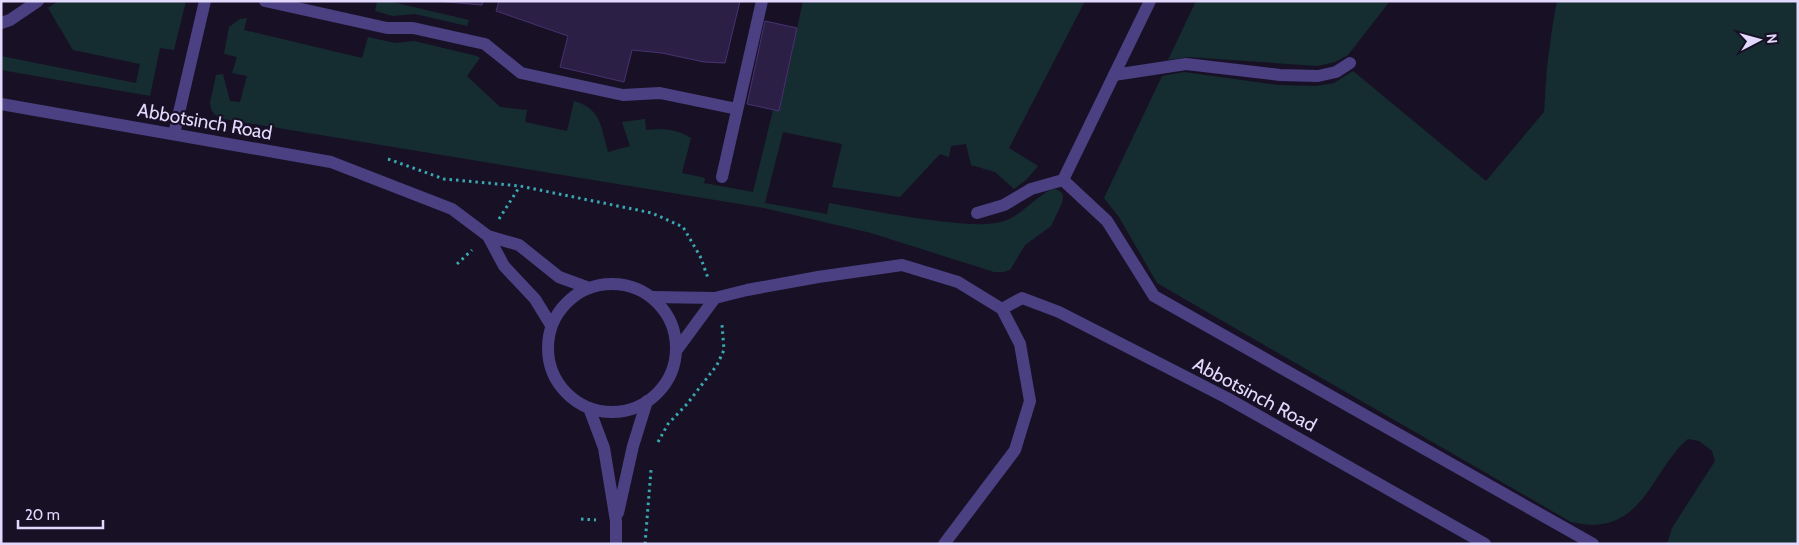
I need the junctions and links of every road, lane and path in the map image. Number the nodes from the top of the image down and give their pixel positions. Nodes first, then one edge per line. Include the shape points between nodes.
1 (38, 1) edge
2 (205, 1) edge
3 (265, 1) edge
4 (762, 1) edge
5 (1150, 1) edge
6 (1, 23) edge
7 (1350, 63) dead end
8 (1114, 76) junction
9 (1, 104) edge
10 (737, 109) junction
11 (174, 134) junction
12 (722, 176) dead end
13 (1063, 180) junction
14 (977, 213) dead end
15 (488, 236) junction
16 (589, 288) junction
17 (653, 297) junction
18 (715, 298) junction
19 (1002, 309) junction
20 (551, 325) junction
21 (676, 351) junction
22 (647, 402) junction
23 (589, 408) junction
24 (657, 444) dead end
25 (653, 461) dead end
26 (616, 521) junction
27 (616, 544) edge
28 (645, 544) edge
29 (944, 544) edge
30 (1484, 544) edge
31 (1593, 544) edge

1 - 6 street
2 - 11 street
3 - 10 street via 387,28 413,28 486,44 521,73 622,95 660,93
4 - 10 street
5 - 8 street
7 - 8 street via 1336,72 1318,76 1186,64
8 - 13 street
9 - 11 street, Abbotsinch Road
10 - 12 street
11 - 15 street, Abbotsinch Road via 331,162 452,209
13 - 14 street via 1031,189 1004,205
13 - 31 street via 1107,221 1154,296
15 - 16 street via 519,246 559,276
15 - 20 street via 504,266 535,299
16 - 17 street via 615,283 635,287
16 - 20 street via 570,298
17 - 18 street
17 - 21 street via 669,318
18 - 19 street via 818,277 902,265 958,282
18 - 21 street
18 - 24 path via 724,350 717,365 668,424
19 - 29 street via 1020,344 1030,401 1015,450
19 - 30 street, Abbotsinch Road via 1022,298 1059,312 1227,398
20 - 23 street via 547,344 550,364 558,382 571,398
21 - 22 street via 672,370 662,388
22 - 23 street via 628,410 609,412
22 - 26 street
23 - 26 street via 604,448
25 - 28 path
26 - 27 street

